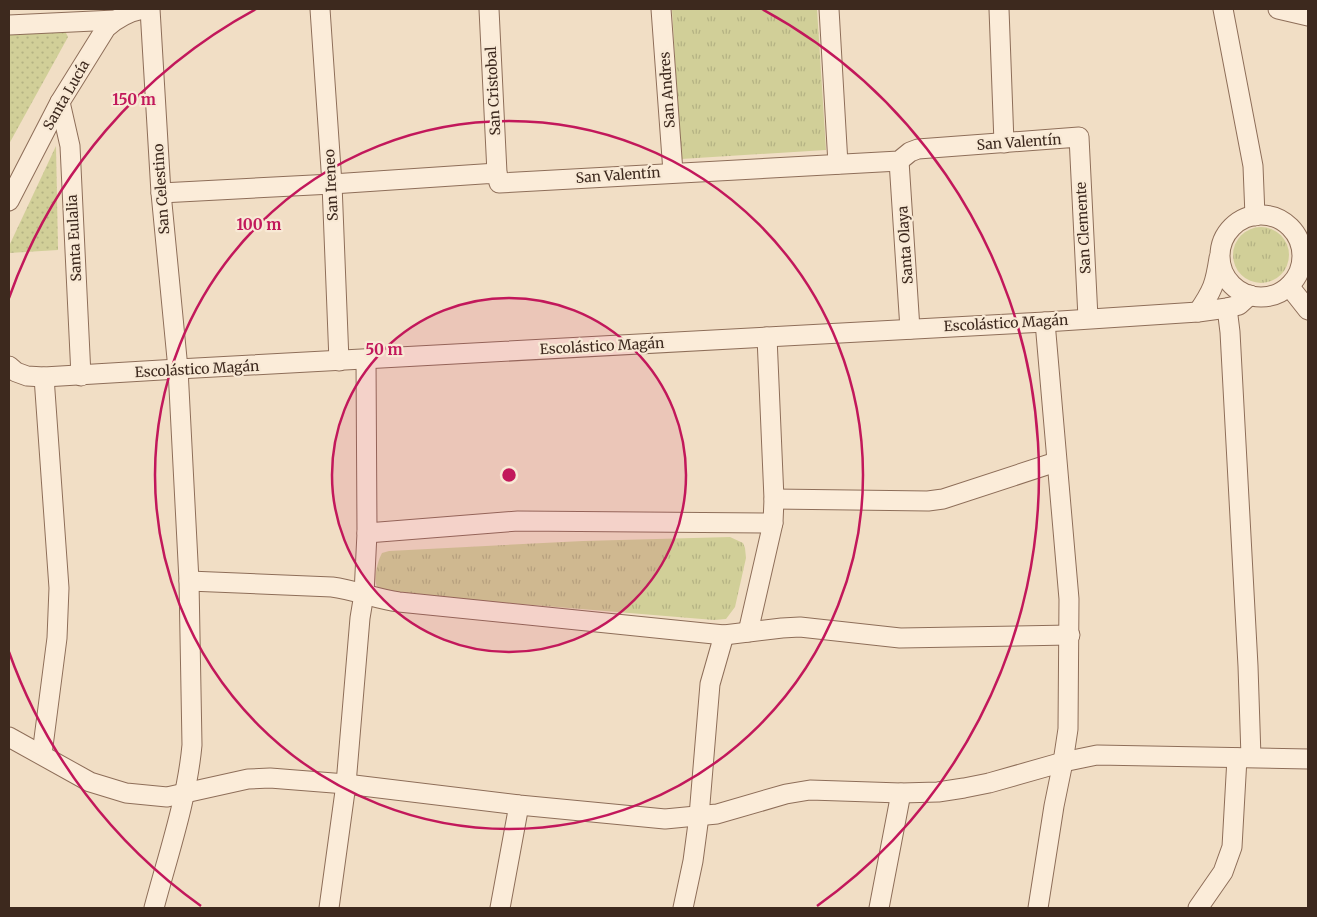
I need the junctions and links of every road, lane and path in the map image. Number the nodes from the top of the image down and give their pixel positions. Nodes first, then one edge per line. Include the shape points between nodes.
1 (143, 9) edge
2 (150, 9) edge
3 (320, 9) edge
4 (489, 9) edge
5 (661, 9) edge
6 (829, 9) edge
7 (998, 9) edge
8 (1223, 9) edge
9 (1278, 9) edge
10 (1308, 16) edge
11 (115, 20) junction
12 (9, 25) edge
13 (60, 102) junction
14 (1079, 137) joint
15 (1004, 143) junction
16 (899, 161) junction
17 (838, 164) junction
18 (673, 172) junction
19 (497, 173) junction
20 (332, 184) junction
21 (161, 193) junction
22 (9, 201) edge
23 (1255, 216) junction
24 (1219, 256) junction
25 (1305, 257) edge
26 (1288, 286) junction
27 (1250, 295) junction
28 (1227, 308) junction
29 (1308, 310) edge
30 (1198, 312) junction
31 (1088, 318) junction
32 (1044, 322) junction
33 (910, 329) junction
34 (767, 337) junction
35 (366, 359) junction
36 (339, 361) junction
37 (9, 366) edge
38 (178, 369) junction
39 (81, 376) junction
40 (44, 377) junction
41 (1056, 462) junction
42 (774, 499) junction
43 (774, 523) junction
44 (368, 533) junction
45 (190, 581) junction
46 (364, 594) junction
47 (748, 632) junction
48 (724, 635) junction
49 (1070, 635) junction
50 (9, 737) edge
51 (42, 754) junction
52 (1244, 758) junction
53 (1308, 759) edge
54 (1063, 762) junction
55 (346, 784) junction
56 (902, 793) junction
57 (184, 794) junction
58 (519, 805) junction
59 (699, 816) junction
60 (154, 908) edge
61 (329, 908) edge
62 (500, 908) edge
63 (683, 908) edge
64 (879, 908) edge
65 (1038, 908) edge
66 (1198, 908) edge

1 - 11 street, Santa Lucía
2 - 21 street, San Celestino
3 - 20 street, San Ireneo
4 - 19 street, San Cristobal
5 - 18 street, San Andres
6 - 17 street
7 - 15 street
8 - 23 street via 1253,166
9 - 10 street
11 - 12 street
11 - 13 street, Santa Lucía via 106,28
13 - 22 street, Santa Lucía
13 - 39 street, Santa Eulalia via 70,146
14 - 15 street, San Valentín
14 - 31 street, San Clemente
15 - 16 street, San Valentín via 918,149
16 - 17 street, San Valentín
16 - 33 street, Santa Olaya
17 - 18 street, San Valentín
18 - 19 street, San Valentín via 499,183
19 - 20 street
20 - 21 street
20 - 36 street, San Ireneo
21 - 38 street, San Celestino
23 - 24 street via 1248,216 1227,232
23 - 25 street via 1275,218 1287,224 1296,235
24 - 27 street via 1228,281
24 - 30 street via 1215,283
25 - 26 street
26 - 27 street, Escolástico Magán via 1277,294
26 - 29 street
27 - 28 street, Escolástico Magán
28 - 30 street, Escolástico Magán
28 - 52 street via 1247,647
30 - 31 street, Escolástico Magán
31 - 32 street, Escolástico Magán
32 - 33 street, Escolástico Magán
32 - 41 street
33 - 34 street, Escolástico Magán
34 - 35 street, Escolástico Magán
34 - 42 street
35 - 36 street, Escolástico Magán
35 - 44 street
36 - 38 street, Escolástico Magán
37 - 40 street, Escolástico Magán via 28,376
38 - 39 street, Escolástico Magán
38 - 45 street, San Celestino
39 - 40 street, Escolástico Magán
40 - 51 street via 60,588
41 - 42 street via 928,501
41 - 49 street
42 - 43 street
43 - 44 street via 518,521
43 - 47 street
44 - 46 street
45 - 46 street via 332,587
45 - 57 street, San Celestino via 192,745
46 - 48 street via 399,602
46 - 55 street
47 - 48 street
47 - 49 street via 800,627 900,638
48 - 59 street via 710,684
49 - 54 street via 1068,729
50 - 51 street
51 - 57 street via 104,788 167,797
52 - 53 street
52 - 54 street via 1097,755
52 - 66 street via 1232,847 1222,872
54 - 56 street via 964,788
54 - 65 street
55 - 57 street via 248,779
55 - 58 street
55 - 61 street
56 - 59 street via 810,790
56 - 64 street
57 - 60 street, San Celestino
58 - 59 street via 665,819
58 - 62 street
59 - 63 street

